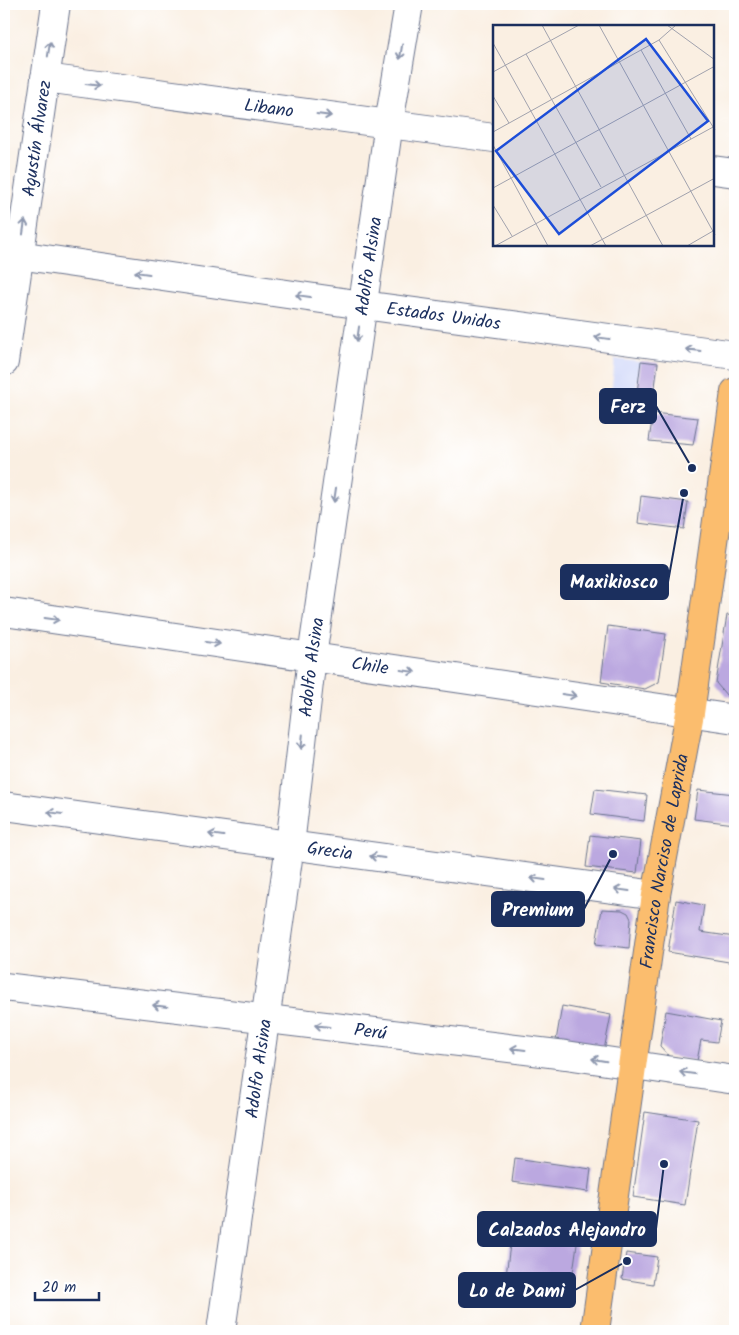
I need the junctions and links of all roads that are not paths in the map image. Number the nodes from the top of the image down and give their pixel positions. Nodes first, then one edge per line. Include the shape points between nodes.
1 (56, 4) edge
2 (409, 4) edge
3 (45, 78) junction
4 (389, 123) junction
5 (493, 138) edge
6 (714, 170) edge
7 (735, 173) edge
8 (12, 254) edge
9 (363, 305) junction
10 (735, 355) edge
11 (4, 362) edge
12 (735, 392) edge
13 (4, 612) edge
14 (312, 657) junction
15 (690, 713) junction
16 (735, 719) edge
17 (4, 806) edge
18 (290, 845) junction
19 (656, 894) junction
20 (4, 987) edge
21 (266, 1019) junction
22 (632, 1065) junction
23 (735, 1080) edge
24 (221, 1331) edge
25 (595, 1331) edge

3 -> 1 street, Agustín Álvarez
2 -> 4 street, Adolfo Alsina
3 -> 4 street, Libano
8 -> 3 street, Agustín Álvarez
4 - 5 street, Libano
4 - 9 street, Adolfo Alsina
6 - 7 street
9 -> 8 street, Estados Unidos
8 - 11 street, Agustín Álvarez
10 -> 9 street, Estados Unidos
9 -> 14 street, Adolfo Alsina
12 - 15 main road, Francisco Narciso de Laprida
13 -> 14 street, Chile
14 -> 15 street, Chile
14 -> 18 street, Adolfo Alsina
15 - 16 street, Chile
15 - 19 main road, Francisco Narciso de Laprida
18 -> 17 street, Grecia
19 -> 18 street, Grecia
18 - 21 street, Adolfo Alsina
19 - 22 main road, Francisco Narciso de Laprida
21 -> 20 street, Perú
22 -> 21 street, Perú
21 - 24 street, Adolfo Alsina
23 -> 22 street, Perú
22 - 25 main road, Francisco Narciso de Laprida

